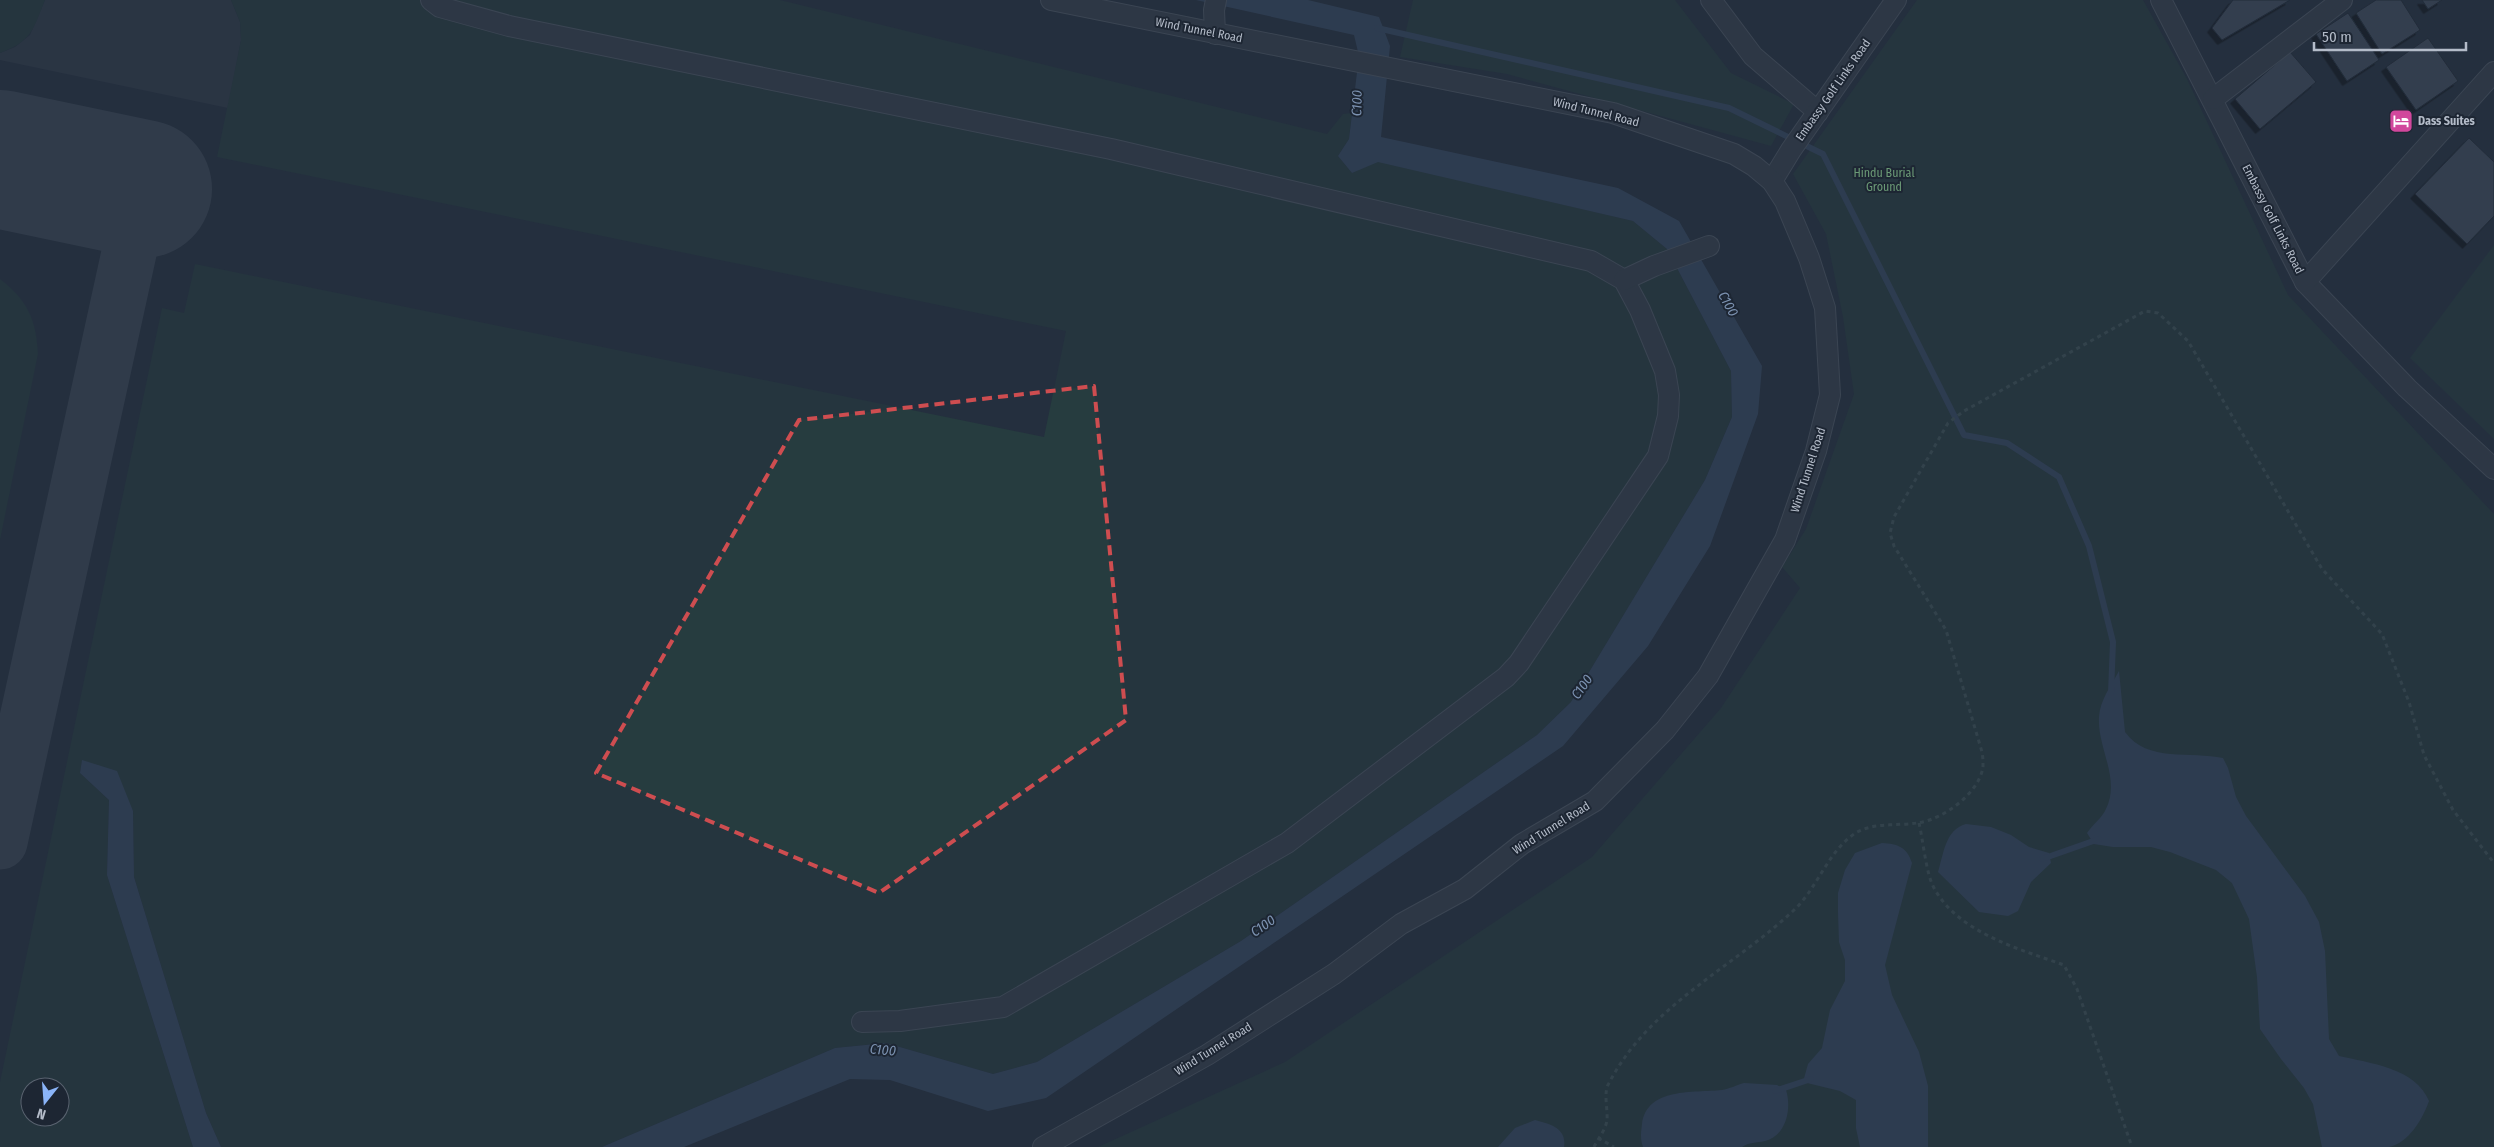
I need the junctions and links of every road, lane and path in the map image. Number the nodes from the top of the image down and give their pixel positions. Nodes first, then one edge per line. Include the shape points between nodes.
1 (431, 0) edge
2 (1050, 0) edge
3 (1711, 0) edge
4 (1896, 0) edge
5 (2161, 0) edge
6 (2342, 0) edge
7 (1215, 5) edge
8 (1216, 34) junction
9 (2494, 72) edge
10 (2213, 99) junction
11 (1818, 112) junction
12 (1772, 181) junction
13 (1709, 246) dead end
14 (1624, 280) junction
15 (2305, 282) junction
16 (2494, 469) edge
17 (1919, 823) junction
18 (2494, 863) edge
19 (862, 1022) dead end
20 (1598, 1138) junction
21 (1042, 1147) edge
22 (1594, 1147) edge
23 (1614, 1147) edge
24 (2132, 1147) edge

1 - 14 street via 440,7 509,26 1112,149 1581,258
2 - 8 street, Wind Tunnel Road
3 - 11 street via 1753,56
4 - 11 street, Embassy Golf Links Road
5 - 10 street, Embassy Golf Links Road
6 - 10 street
7 - 8 street
8 - 12 street, Wind Tunnel Road via 1613,113 1727,151
9 - 15 street
10 - 15 street, Embassy Golf Links Road
11 - 12 street, Embassy Golf Links Road
12 - 21 street, Wind Tunnel Road via 1785,201 1806,250 1825,308 1830,395 1816,451 1785,540 1708,676 1665,730 1595,801 1522,844 1465,889 1401,924 1334,974 1207,1054
13 - 14 street
14 - 19 street via 1665,371 1668,416 1658,456 1519,663 1506,677 1287,843 1003,1007 900,1021
15 - 16 street, Embassy Golf Links Road via 2408,388
17 - 18 path via 1946,813 1977,783 1983,768 1982,752 1946,630 1894,546 1890,533 1900,504 1948,423 2146,310 2158,313 2188,341 2322,570 2382,634 2409,702 2424,755 2453,810
17 - 20 path via 1878,826 1855,834 1838,850 1795,910 1752,947 1663,1012 1607,1085 1607,1122
17 - 24 path via 1932,886 1950,910 1992,938 2064,965 2077,989
20 - 22 path
20 - 23 path

